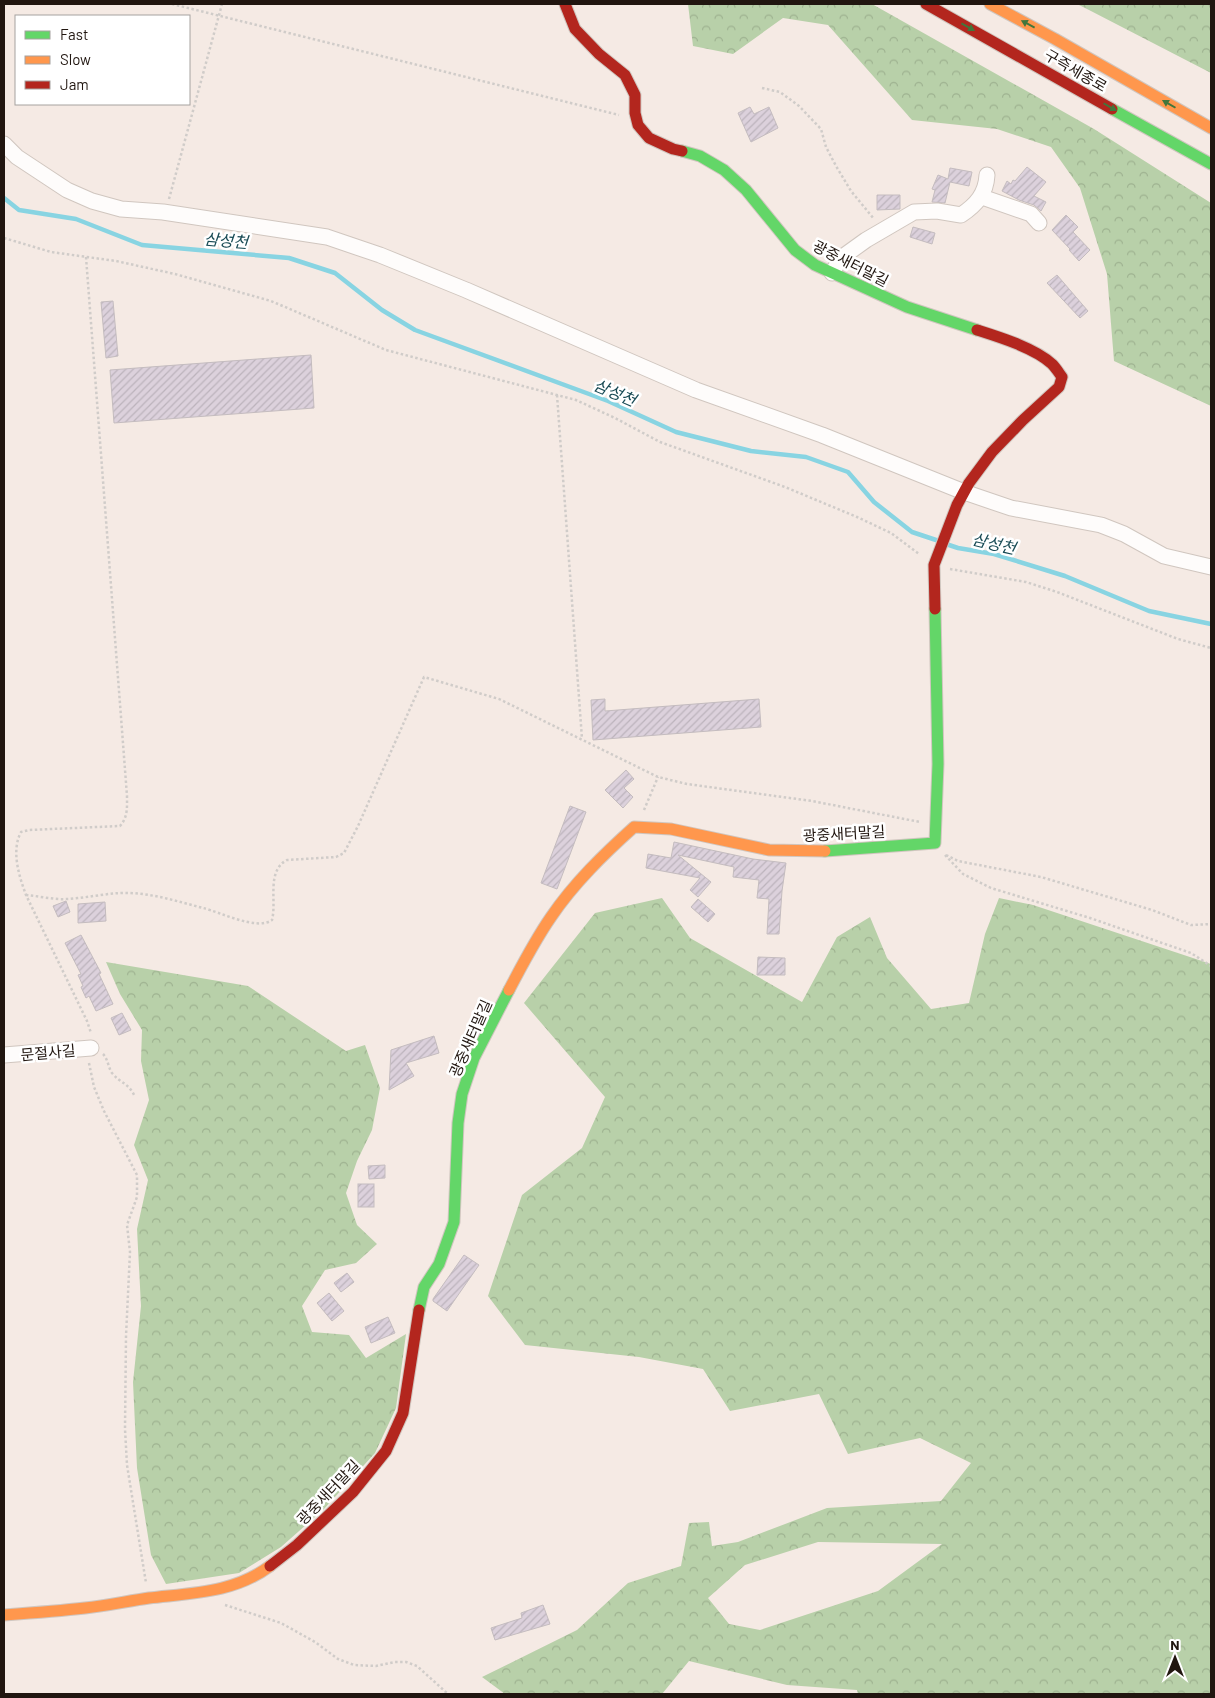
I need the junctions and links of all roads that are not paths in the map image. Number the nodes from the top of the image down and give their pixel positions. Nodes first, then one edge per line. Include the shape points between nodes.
1 (565, 4) edge
2 (926, 4) edge
3 (990, 4) edge
4 (1211, 128) edge
5 (4, 144) edge
6 (1211, 164) edge
7 (987, 175) dead end
8 (982, 197) junction
9 (1039, 223) dead end
10 (832, 273) junction
11 (960, 498) junction
12 (1211, 567) edge
13 (92, 1045) road end
14 (4, 1056) edge
15 (4, 1615) edge

1 - 10 main road, 광중새터말길 via 575,29 625,75 635,95 638,125 649,138 673,150 700,156 724,170 746,190 795,250
2 -> 6 main road, 구즉세종로
4 -> 3 main road, 구즉세종로
5 - 11 street via 17,157 67,190 92,201 121,208 327,237 380,255 696,390 822,435
7 - 8 street
8 - 9 street via 1031,214
8 - 10 street via 961,215 914,212 841,258
10 - 11 main road, 광중새터말길 via 907,307 1014,343 1052,364 1062,377 1059,387 992,452
11 - 12 street via 1101,525 1164,556
11 - 15 main road, 광중새터말길 via 934,565 938,764 935,843 781,851 678,830 634,827 578,882 551,917 526,957 474,1058 462,1094 458,1123 454,1222 439,1264 424,1287 403,1413 386,1451 353,1492 297,1545 260,1573 229,1587 86,1608
13 - 14 street, 문절사길

